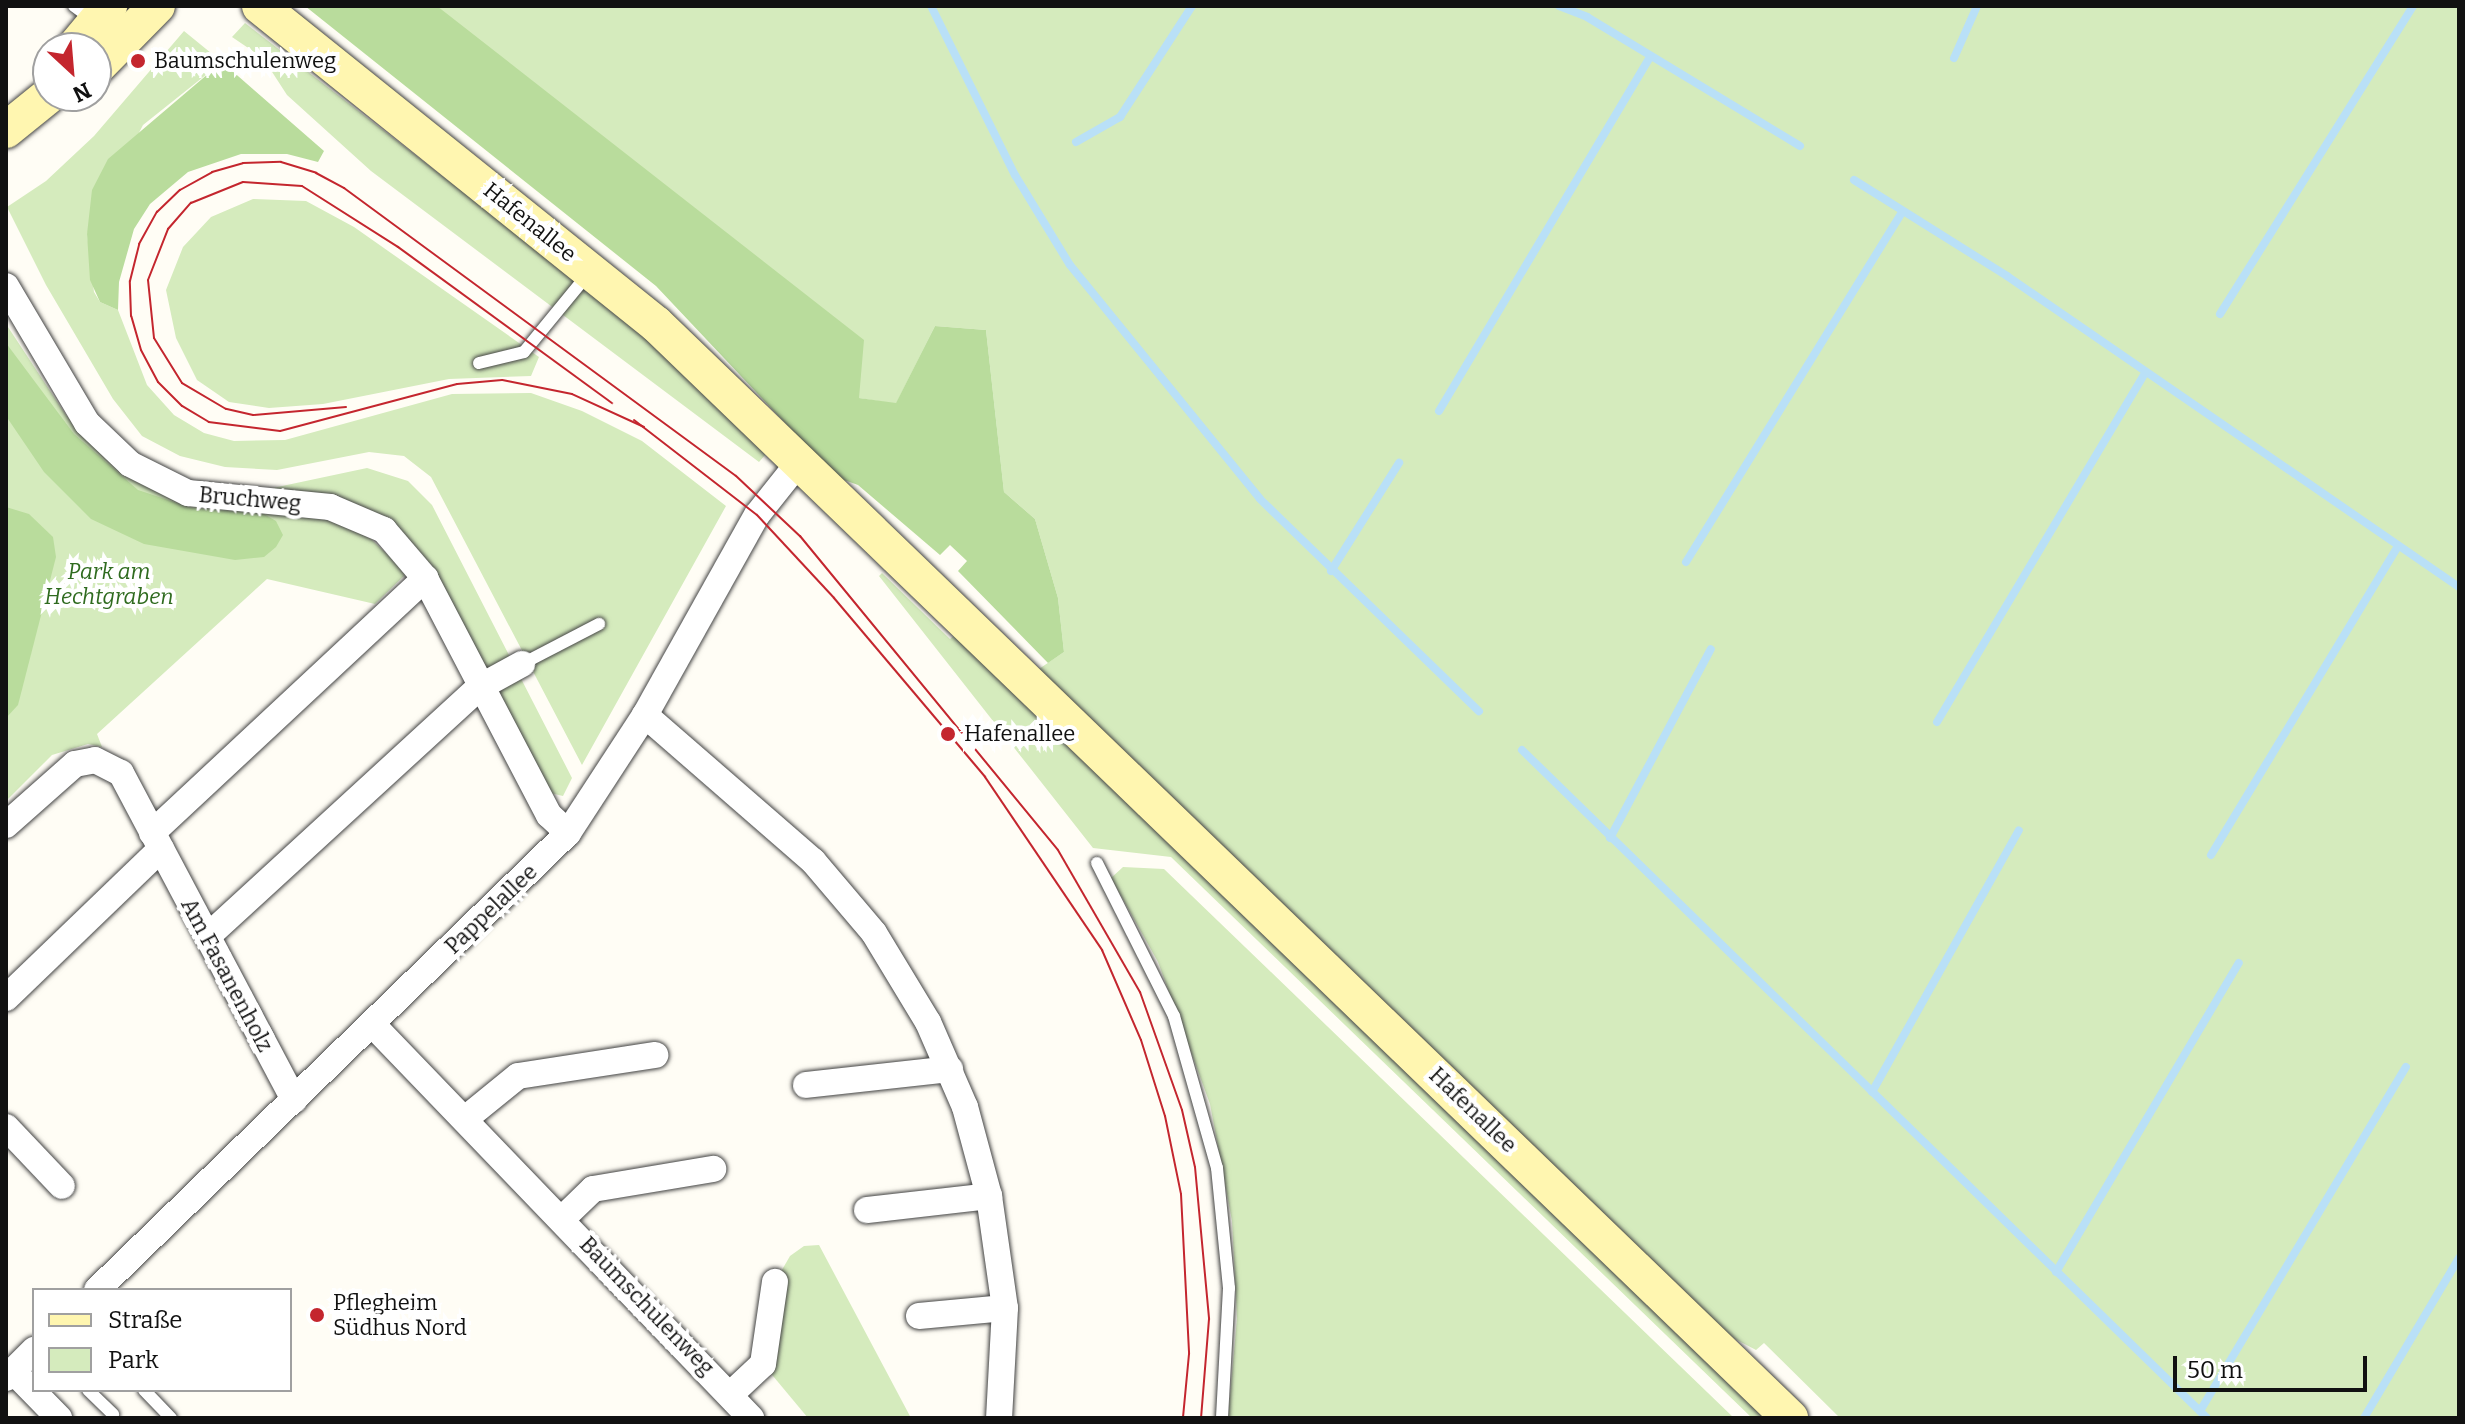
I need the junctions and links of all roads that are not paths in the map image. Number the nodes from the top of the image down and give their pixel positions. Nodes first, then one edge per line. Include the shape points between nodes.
1 (157, 6) edge
2 (260, 6) edge
3 (112, 52) edge
4 (32, 109) edge
5 (6, 130) edge
6 (591, 271) junction
7 (6, 286) edge
8 (479, 363) dead end
9 (800, 461) junction
10 (425, 578) junction
11 (599, 624) dead end
12 (522, 664) joint
13 (480, 687) junction
14 (645, 715) junction
15 (6, 825) edge
16 (568, 833) junction
17 (157, 841) junction
18 (1097, 863) dead end
19 (208, 936) junction
20 (6, 998) edge
21 (372, 1024) junction
22 (655, 1055) dead end
23 (950, 1069) junction
24 (806, 1085) dead end
25 (294, 1100) junction
26 (465, 1119) junction
27 (6, 1127) edge
28 (713, 1169) dead end
29 (62, 1186) dead end
30 (989, 1196) junction
31 (867, 1210) dead end
32 (562, 1219) junction
33 (775, 1282) dead end
34 (99, 1288) edge
35 (1005, 1308) junction
36 (919, 1316) dead end
37 (32, 1352) edge
38 (10, 1374) edge
39 (90, 1392) edge
40 (146, 1392) edge
41 (732, 1393) junction
42 (113, 1414) dead end
43 (59, 1418) edge
44 (171, 1418) edge
45 (751, 1418) edge
46 (999, 1418) edge
47 (1222, 1418) edge
48 (1790, 1418) edge

1 - 3 street
2 - 6 street, Hafenallee
4 - 5 street
6 - 8 lane via 524,352
6 - 9 street, Hafenallee via 656,324
7 - 10 street, Bruchweg via 87,423 130,464 188,493 353,513 384,530
9 - 14 street, Pappelallee via 757,515
9 - 48 street, Hafenallee
10 - 13 street, Bruchweg
10 - 17 street
11 - 12 lane
12 - 13 street
13 - 16 street, Bruchweg via 549,815
13 - 19 street
14 - 16 street, Pappelallee
14 - 23 street via 739,793 840,891 901,974
15 - 17 street, Am Fasanenholz via 61,772 95,760 121,773
16 - 21 street, Pappelallee
17 - 19 street, Am Fasanenholz
17 - 20 street
18 - 47 lane via 1174,1016 1217,1168 1229,1288
19 - 25 street, Am Fasanenholz
21 - 25 street, Pappelallee
21 - 26 street, Baumschulenweg
22 - 26 street via 518,1076
23 - 24 street
23 - 30 street
25 - 34 street, Pappelallee
26 - 32 street, Baumschulenweg
27 - 29 street
28 - 32 street, Baumschulenweg via 593,1189
30 - 31 street
30 - 35 street
32 - 41 street, Baumschulenweg
33 - 41 street, Baumschulenweg via 763,1364
35 - 36 street
35 - 46 street
37 - 38 street
38 - 43 street
39 - 42 lane
40 - 44 lane
41 - 45 street, Baumschulenweg

